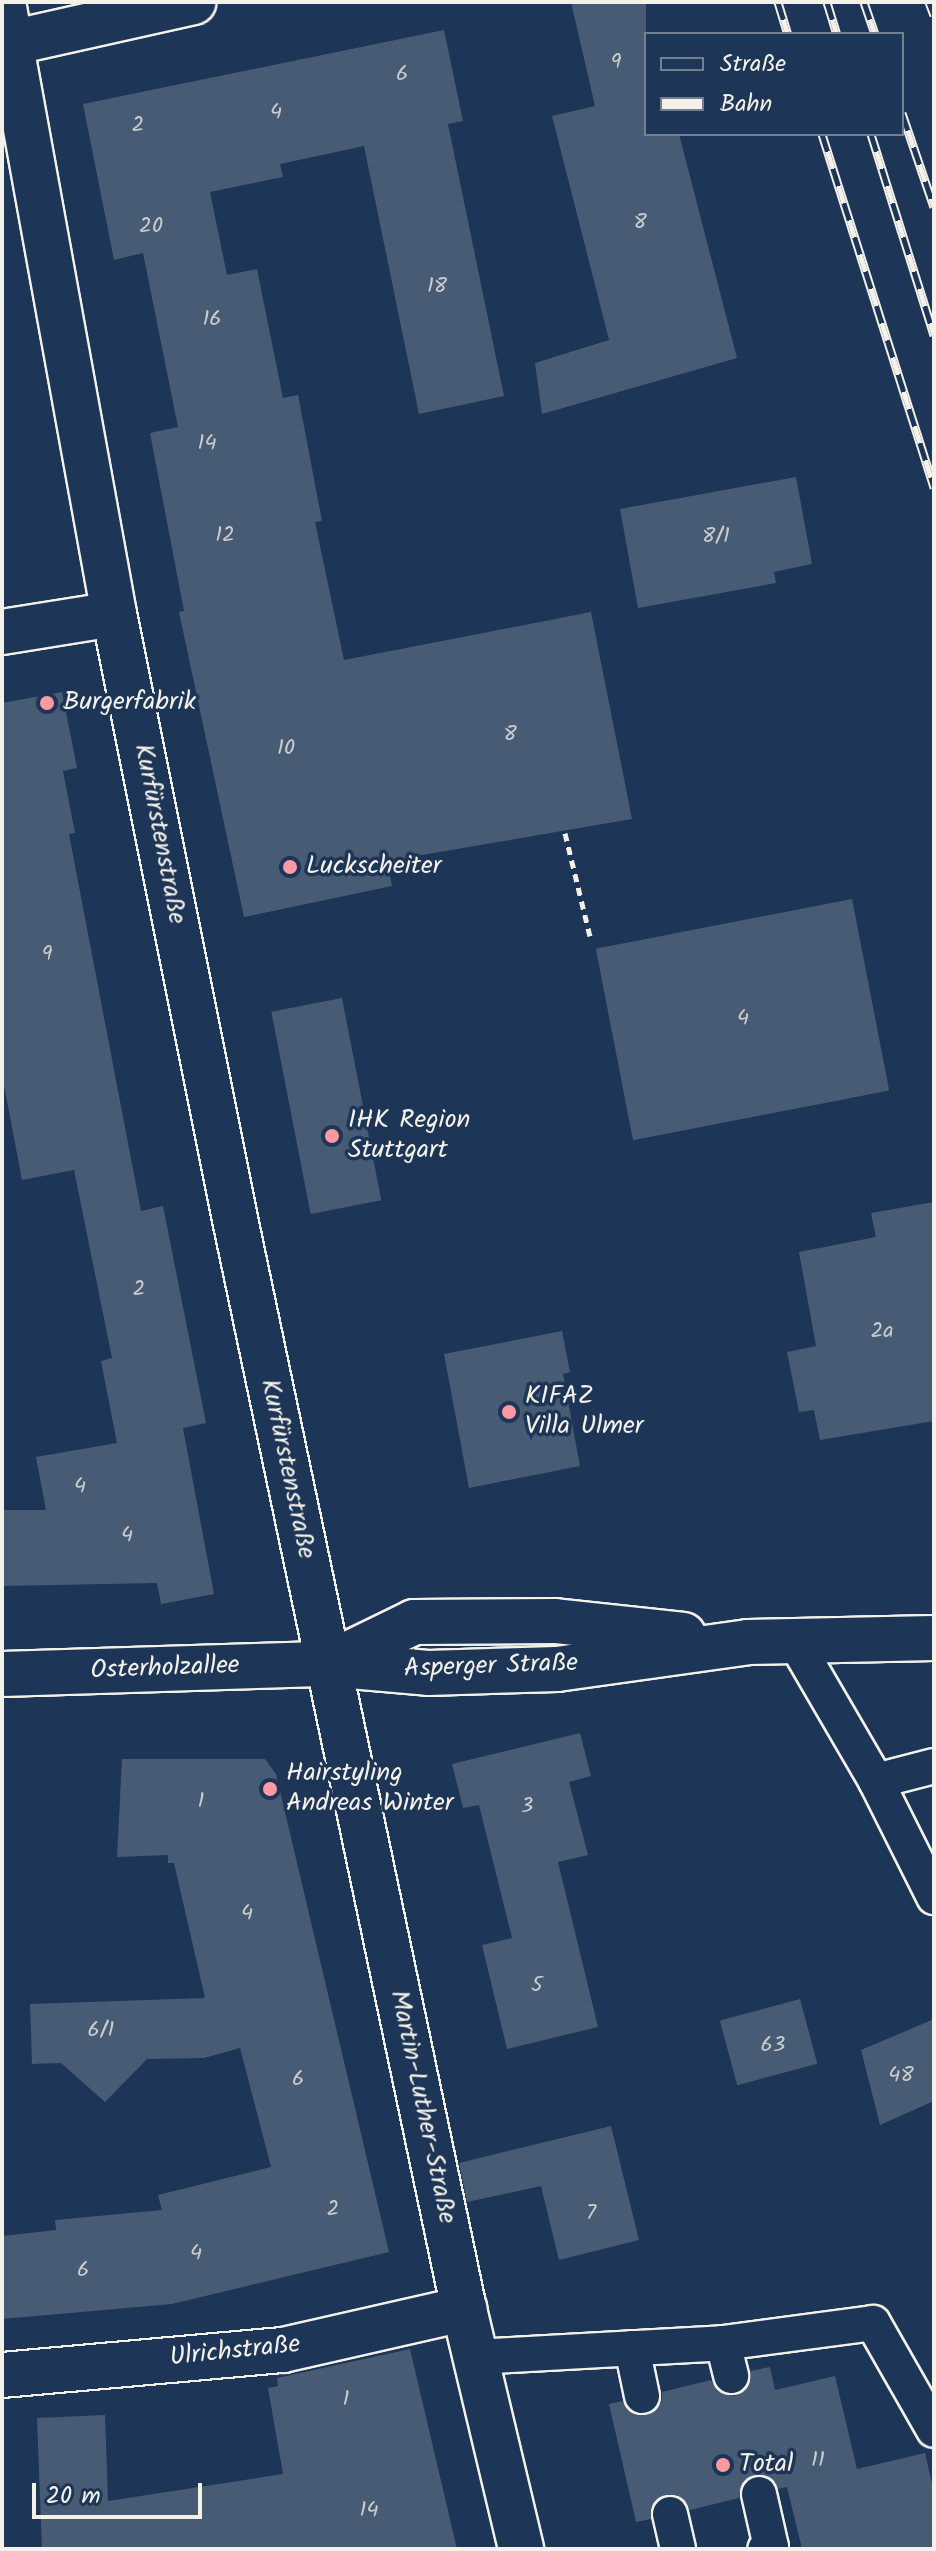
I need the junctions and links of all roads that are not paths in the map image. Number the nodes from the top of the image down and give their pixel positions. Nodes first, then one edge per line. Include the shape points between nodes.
1 (193, 2) edge
2 (6, 22) edge
3 (114, 614) junction
4 (2, 632) edge
5 (934, 1638) edge
6 (794, 1640) junction
7 (328, 1664) junction
8 (2, 1674) edge
9 (934, 1766) edge
10 (876, 1781) junction
11 (934, 1897) edge
12 (464, 2309) junction
13 (723, 2343) junction
14 (632, 2348) junction
15 (475, 2357) junction
16 (2, 2375) edge
17 (731, 2376) dead end
18 (642, 2396) dead end
19 (934, 2430) edge
20 (759, 2494) dead end
21 (670, 2514) dead end
22 (521, 2549) edge
23 (678, 2549) edge
24 (765, 2549) edge

1 - 2 street
2 - 3 street, Kurfürstenstraße
3 - 4 street
3 - 7 street, Kurfürstenstraße
5 - 6 street, Asperger Straße
6 - 7 street, Asperger Straße via 557,1669 428,1673
6 - 10 lane
7 - 8 street, Osterholzallee
7 - 12 street, Martin-Luther-Straße
9 - 10 lane
10 - 11 lane
12 - 15 street, Martin-Luther-Straße
12 - 16 street, Ulrichstraße via 283,2350
13 - 14 lane
13 - 17 lane
13 - 19 lane via 873,2323
14 - 15 lane
14 - 18 lane
15 - 22 street, Martin-Luther-Straße
20 - 24 lane via 771,2547
21 - 23 lane

